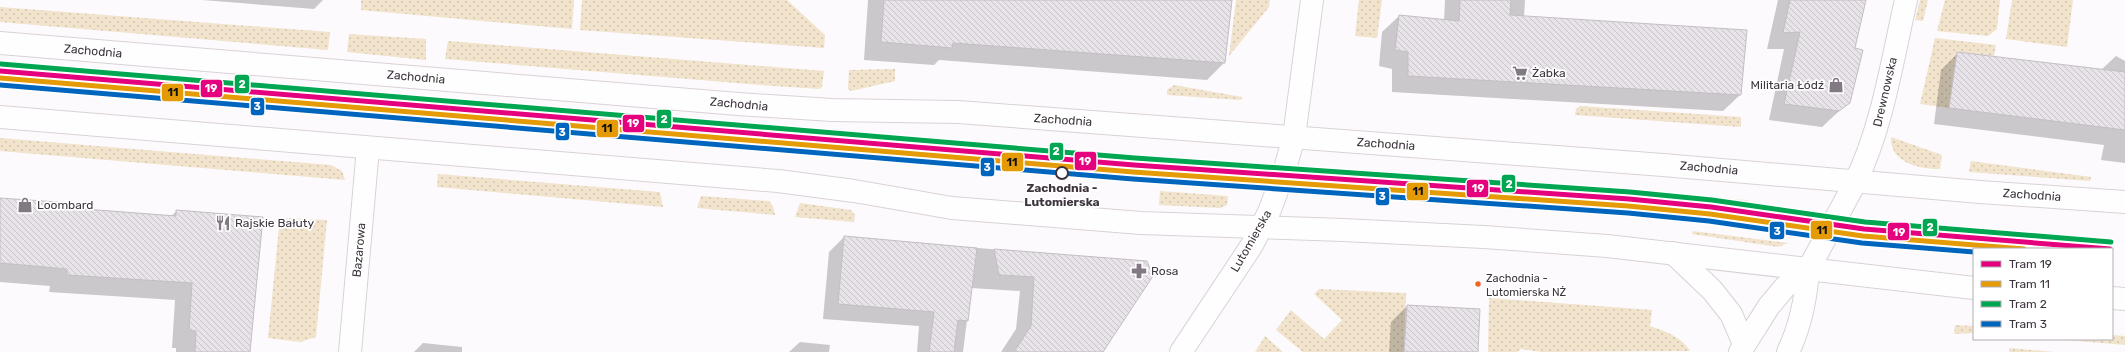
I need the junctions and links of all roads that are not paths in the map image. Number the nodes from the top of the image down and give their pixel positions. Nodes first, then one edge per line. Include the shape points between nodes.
1 (1312, 0) edge
2 (1906, 0) edge
3 (0, 43) edge
4 (0, 117) edge
5 (1294, 137) junction
6 (368, 148) junction
7 (1856, 181) junction
8 (2125, 202) edge
9 (1261, 228) junction
10 (1673, 253) junction
11 (1808, 270) junction
12 (1973, 288) edge
13 (2113, 298) edge
14 (2125, 299) edge
15 (1742, 348) edge
16 (350, 352) edge
17 (1181, 352) edge
18 (1788, 352) edge

1 - 5 main road, Lutomierska
2 - 7 main road, Drewnowska via 1878,125
3 - 5 main road, Zachodnia via 800,108 958,112
4 - 6 main road
5 - 7 main road, Zachodnia
5 - 9 main road, Lutomierska via 1283,175
6 - 9 main road via 778,181 952,208 1141,223
6 - 16 main road, Bazarowa
7 - 8 main road, Zachodnia
7 - 11 main road, Drewnowska
9 - 10 main road via 1484,237
9 - 17 main road, Lutomierska
10 - 11 main road
10 - 15 main road via 1712,290 1731,314
11 - 12 main road
11 - 15 main road via 1781,292 1769,306
11 - 18 main road via 1802,317
13 - 14 main road

